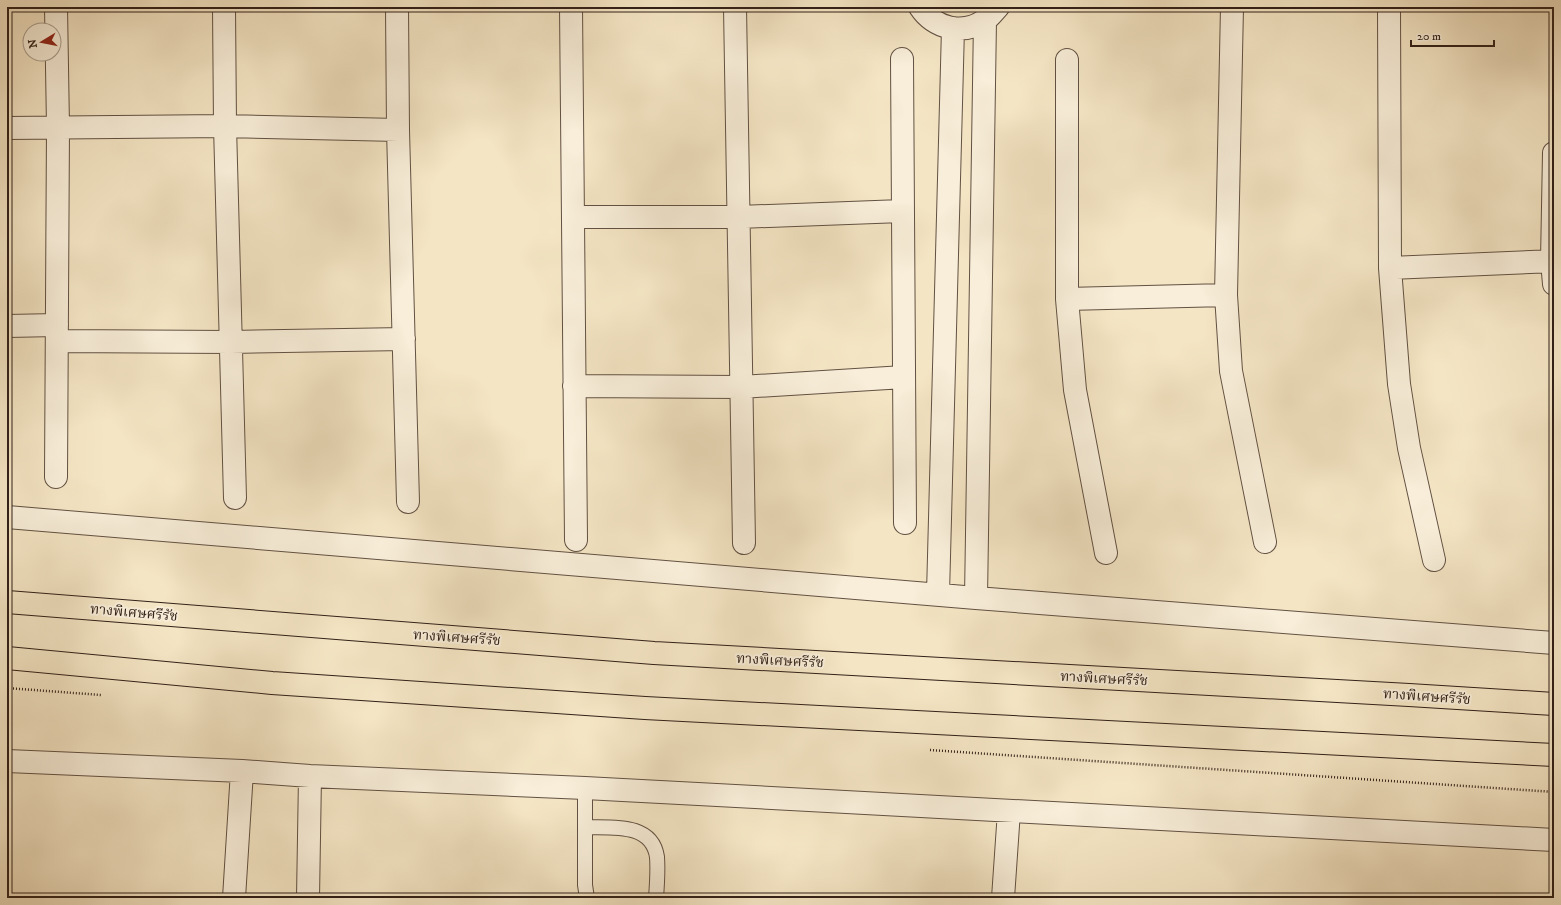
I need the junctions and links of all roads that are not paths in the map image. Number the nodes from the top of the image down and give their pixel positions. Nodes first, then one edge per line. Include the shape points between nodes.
1 (56, 7) edge
2 (224, 7) edge
3 (397, 7) edge
4 (571, 7) edge
5 (735, 7) edge
6 (920, 7) edge
7 (1232, 7) edge
8 (1389, 7) edge
9 (992, 14) edge
10 (953, 28) junction
11 (902, 59) dead end
12 (1067, 60) dead end
13 (225, 126) junction
14 (58, 127) junction
15 (7, 128) edge
16 (398, 130) junction
17 (1554, 153) edge
18 (902, 211) junction
19 (573, 217) junction
20 (739, 217) junction
21 (1553, 261) edge
22 (1390, 268) junction
23 (1554, 284) edge
24 (1226, 295) junction
25 (1067, 299) junction
26 (7, 326) edge
27 (57, 333) junction
28 (404, 339) junction
29 (231, 342) junction
30 (904, 377) junction
31 (574, 386) junction
32 (741, 387) junction
33 (56, 477) dead end
34 (235, 498) dead end
35 (408, 502) dead end
36 (7, 517) edge
37 (905, 523) dead end
38 (576, 540) dead end
39 (1265, 542) dead end
40 (744, 543) dead end
41 (1106, 553) dead end
42 (1434, 560) dead end
43 (938, 594) junction
44 (976, 598) junction
45 (7, 602) edge
46 (1554, 643) edge
47 (7, 658) edge
48 (1554, 704) edge
49 (1554, 755) edge
50 (7, 761) edge
51 (242, 771) junction
52 (310, 776) junction
53 (585, 788) junction
54 (1009, 811) junction
55 (585, 827) junction
56 (1554, 840) edge
57 (234, 898) edge
58 (308, 898) edge
59 (587, 898) edge
60 (656, 898) edge
61 (1003, 898) edge

1 - 14 street
2 - 13 street
3 - 16 street
4 - 19 street
5 - 20 street
6 - 10 street via 925,15 938,24
7 - 24 street
8 - 22 street
9 - 10 street via 970,27
9 - 44 street
10 - 43 street
11 - 18 street
12 - 25 street
13 - 14 street
13 - 16 street
13 - 29 street
14 - 15 street
14 - 27 street
16 - 28 street
17 - 21 street
18 - 20 street
18 - 30 street
19 - 20 street
19 - 31 street
20 - 32 street
21 - 22 street
21 - 23 street
22 - 42 street via 1398,384 1409,448
24 - 25 street
24 - 39 street via 1231,371
25 - 41 street via 1075,390
26 - 27 street
27 - 29 street
27 - 33 street
28 - 29 street
28 - 35 street
29 - 34 street
30 - 32 street
30 - 37 street
31 - 32 street
31 - 38 street
32 - 40 street
36 - 43 street
43 - 44 street
44 - 46 street
45 - 48 highway, ทางพิเศษศรีรัช via 654,653
47 - 49 highway via 272,683 645,708
50 - 51 street
51 - 52 street
51 - 57 street
52 - 53 street
52 - 58 street
53 - 54 street
53 - 55 lane
54 - 56 street
54 - 61 street
55 - 59 lane
55 - 60 lane via 626,828 643,833 653,843 657,858

